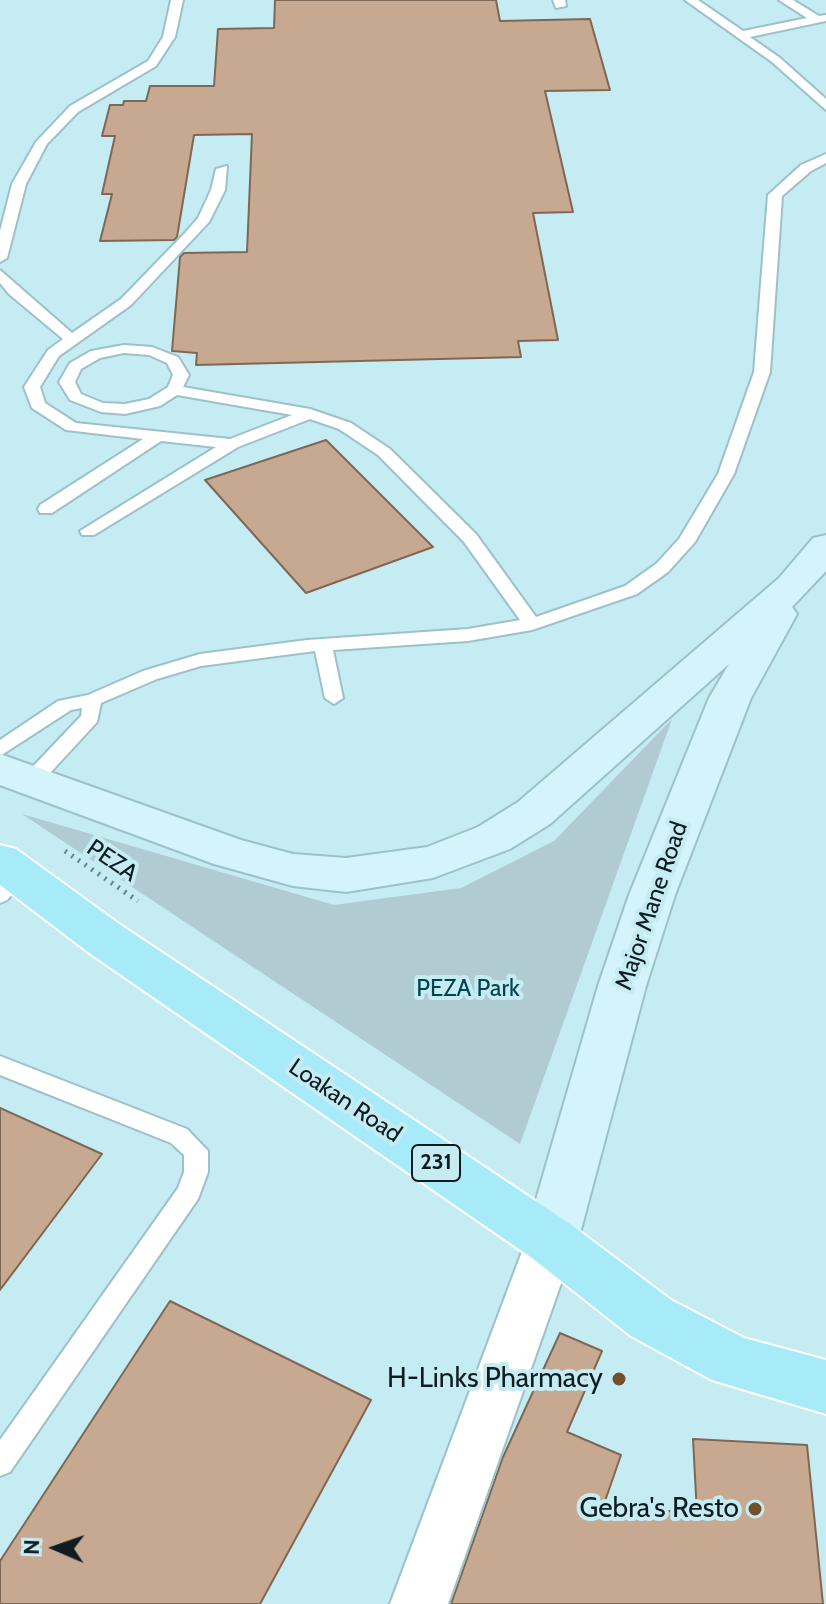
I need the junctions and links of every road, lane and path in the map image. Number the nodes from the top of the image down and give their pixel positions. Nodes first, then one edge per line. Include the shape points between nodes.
1 (177, 0) edge
2 (691, 0) edge
3 (785, 0) edge
4 (822, 19) edge
5 (741, 35) junction
6 (826, 106) edge
7 (826, 158) edge
8 (222, 169) dead end
9 (0, 258) edge
10 (0, 274) edge
11 (71, 339) junction
12 (174, 390) junction
13 (310, 414) junction
14 (157, 437) junction
15 (232, 444) junction
16 (46, 509) dead end
17 (88, 531) dead end
18 (826, 546) edge
19 (793, 586) junction
20 (532, 624) junction
21 (323, 645) junction
22 (334, 698) dead end
23 (92, 700) junction
24 (0, 749) edge
25 (15, 775) edge
26 (65, 851) dead end
27 (7, 877) edge
28 (138, 901) dead end
29 (0, 1065) edge
30 (551, 1241) junction
31 (826, 1387) edge
32 (0, 1463) edge
33 (419, 1604) edge

1 - 9 lane via 160,54 74,109 42,142 19,184
2 - 5 lane
3 - 4 lane
4 - 5 lane
5 - 6 lane
7 - 20 lane via 775,195 762,372 726,474 686,542 631,590
8 - 11 lane via 218,190 190,236 126,302
10 - 11 lane
11 - 14 lane via 38,373 32,387 38,405 72,427
12 - 12 lane via 154,403 125,409 75,397 67,382 75,366 96,354 152,351 173,360 181,375
12 - 13 lane
13 - 15 lane
13 - 20 lane via 345,426 384,452 470,538
14 - 15 lane
14 - 16 lane
15 - 17 lane
18 - 19 main road
19 - 25 main road via 534,813 494,838 433,862 346,875 293,870 230,853
19 - 30 main road, Major Mane Road via 730,698 652,895
20 - 21 lane via 468,635
21 - 22 lane
21 - 23 lane via 200,660
23 - 24 lane via 65,705
23 - 25 lane via 90,718
26 - 28 path, PEZA
27 - 30 main road, Loakan Road / 231
29 - 32 lane via 179,1136 196,1151 196,1172 189,1192
30 - 31 main road, Loakan Road / 231 via 651,1318 732,1361
30 - 33 street

